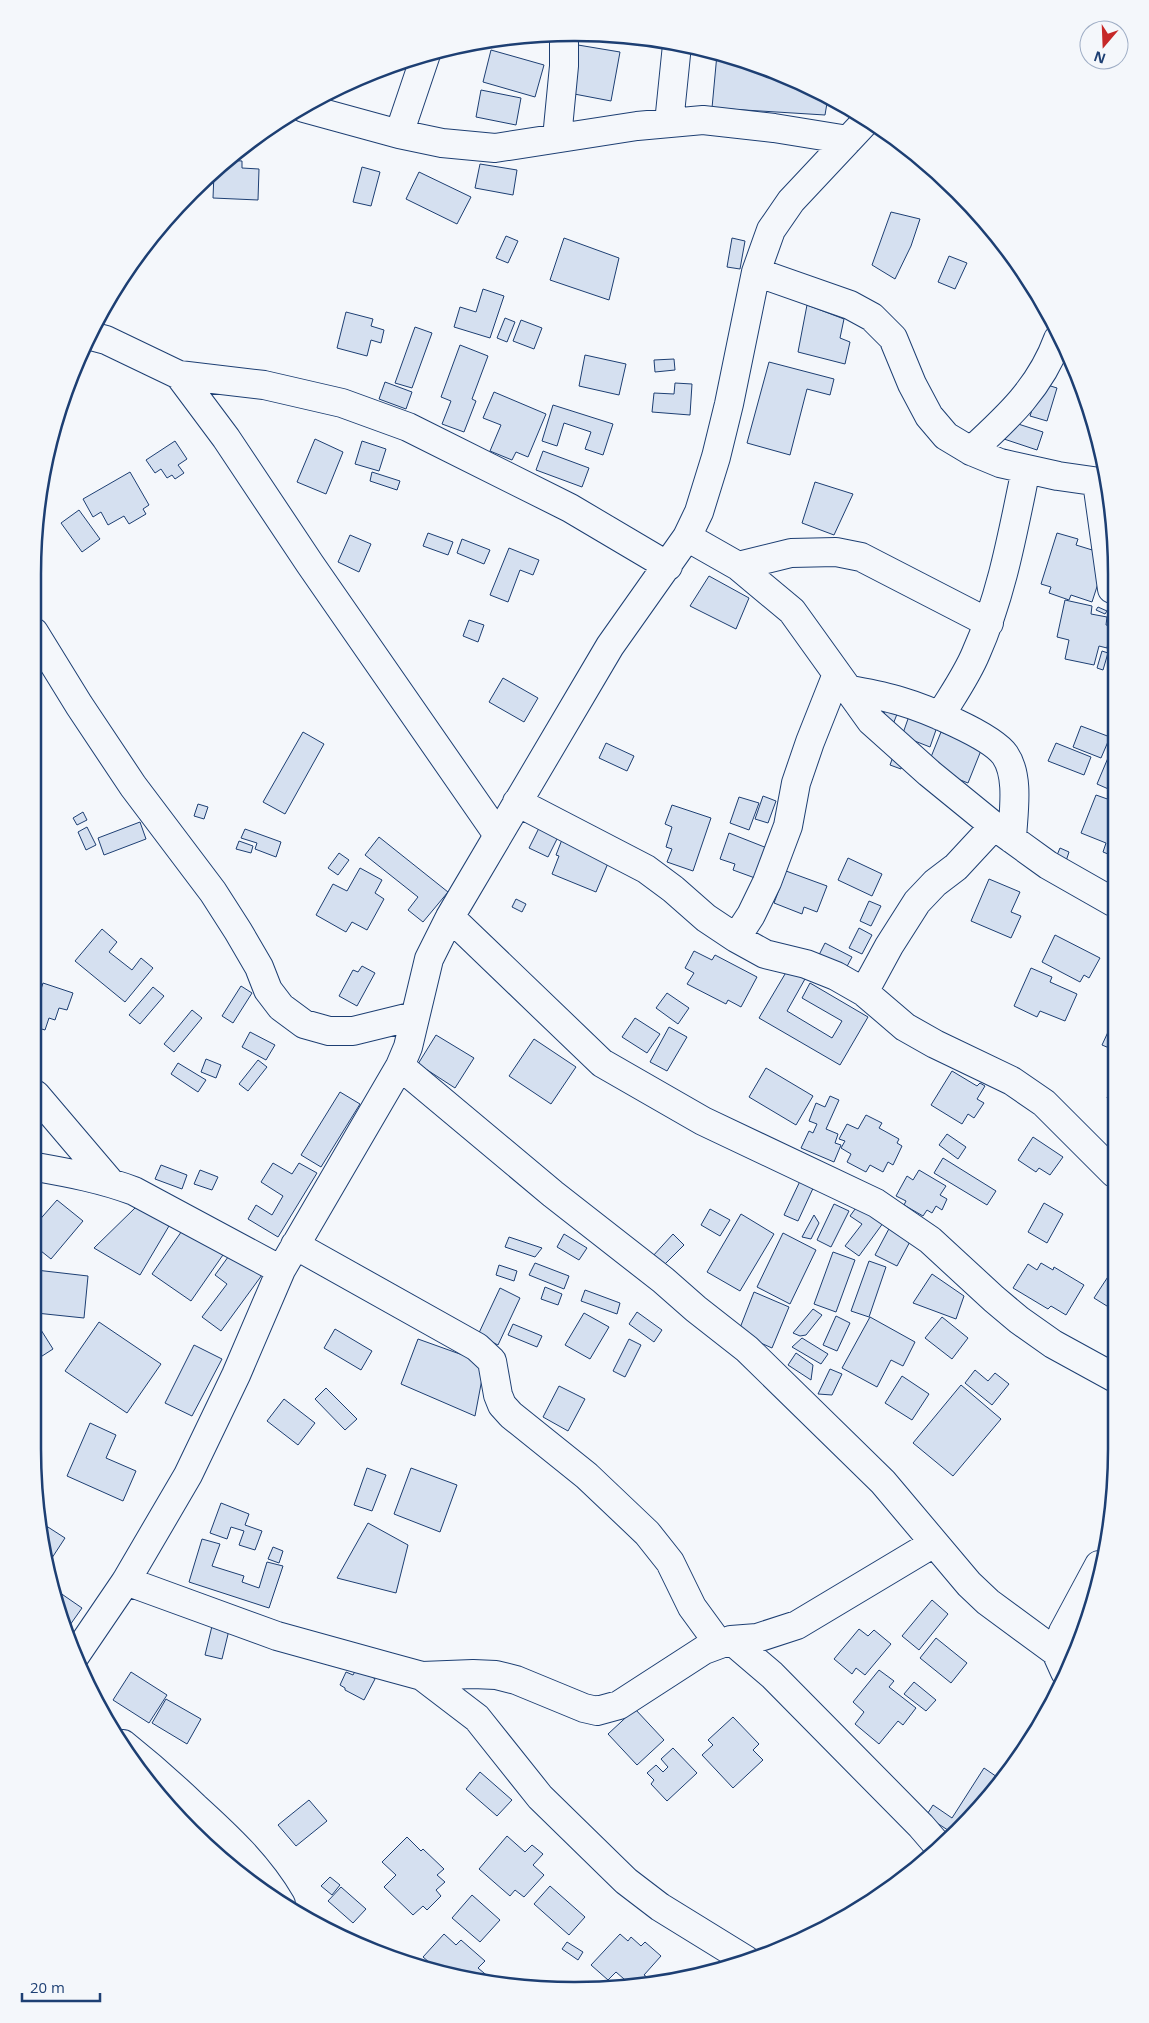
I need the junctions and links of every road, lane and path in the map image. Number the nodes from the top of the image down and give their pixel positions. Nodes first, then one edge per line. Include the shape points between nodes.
1 (564, 41) edge
2 (676, 51) edge
3 (423, 63) edge
4 (313, 110) edge
5 (669, 123) junction
6 (857, 131) edge
7 (399, 134) junction
8 (557, 138) junction
9 (756, 272) junction
10 (97, 338) edge
11 (1056, 345) edge
12 (179, 375) junction
13 (971, 451) junction
14 (1026, 469) junction
15 (1100, 482) edge
16 (687, 537) junction
17 (668, 566) junction
18 (738, 566) junction
19 (989, 623) junction
20 (41, 643) edge
21 (844, 682) junction
22 (940, 716) junction
23 (517, 802) junction
24 (1003, 832) junction
25 (498, 835) junction
26 (1108, 899) edge
27 (450, 917) junction
28 (736, 938) junction
29 (864, 992) junction
30 (414, 1016) junction
31 (400, 1066) junction
32 (41, 1102) edge
33 (1108, 1167) edge
34 (41, 1169) edge
35 (110, 1182) junction
36 (295, 1245) junction
37 (281, 1270) junction
38 (1108, 1374) edge
39 (934, 1542) junction
40 (1092, 1578) edge
41 (126, 1581) junction
42 (725, 1642) junction
43 (80, 1648) edge
44 (1060, 1662) edge
45 (422, 1676) junction
46 (140, 1758) edge
47 (935, 1841) edge
48 (271, 1887) edge
49 (739, 1955) edge

1 - 8 street
2 - 5 street
3 - 7 street
4 - 7 street
5 - 6 street via 703,120 774,128
5 - 8 street
6 - 9 street via 791,201 771,230
7 - 8 street via 442,143 495,148
9 - 13 street via 850,305 872,317 893,338 929,416 946,436
9 - 16 street via 716,457
10 - 12 street
11 - 13 street via 1037,382 1011,413
12 - 17 street via 264,385 342,403 408,427 570,508
12 - 25 street via 226,438
13 - 14 street via 1000,464
14 - 15 street
14 - 19 street
16 - 17 street
16 - 18 street
17 - 23 street via 610,646
18 - 19 street via 791,553 836,552 862,557
18 - 21 street via 792,611
19 - 22 street via 976,656
20 - 30 street via 133,786 213,892 259,967 268,990 281,1007 304,1024 329,1031 353,1031
21 - 22 street
21 - 24 street via 871,721
21 - 28 street via 810,742 796,782 788,826 767,882
22 - 24 street via 990,741 1005,756 1012,774 1014,793
23 - 25 street
23 - 28 street via 646,868 706,918
24 - 26 street via 1048,865
24 - 29 street via 935,883 917,902
25 - 27 street
27 - 30 street via 429,959
27 - 38 street via 602,1063 703,1121 876,1203 930,1240 1018,1320 1053,1344
28 - 29 street via 765,954 806,964 836,976
29 - 33 street via 905,1028 1012,1081 1044,1103
30 - 31 street via 408,1047
31 - 36 street
31 - 39 street via 747,1349 870,1468
32 - 35 street
34 - 35 street
35 - 37 street via 134,1191
36 - 37 street
36 - 42 street via 485,1353 492,1361 502,1405 511,1416 587,1476 647,1533 670,1562 692,1607
37 - 41 street via 236,1376 188,1475
39 - 42 street via 797,1625 757,1638
39 - 44 street via 969,1584
40 - 44 street via 1063,1632
41 - 43 street
41 - 45 street via 277,1636
42 - 45 street via 704,1650 619,1705 597,1711 496,1675
42 - 47 street via 772,1676
45 - 49 street via 477,1718 540,1797 626,1881 660,1907
46 - 48 street via 234,1843

